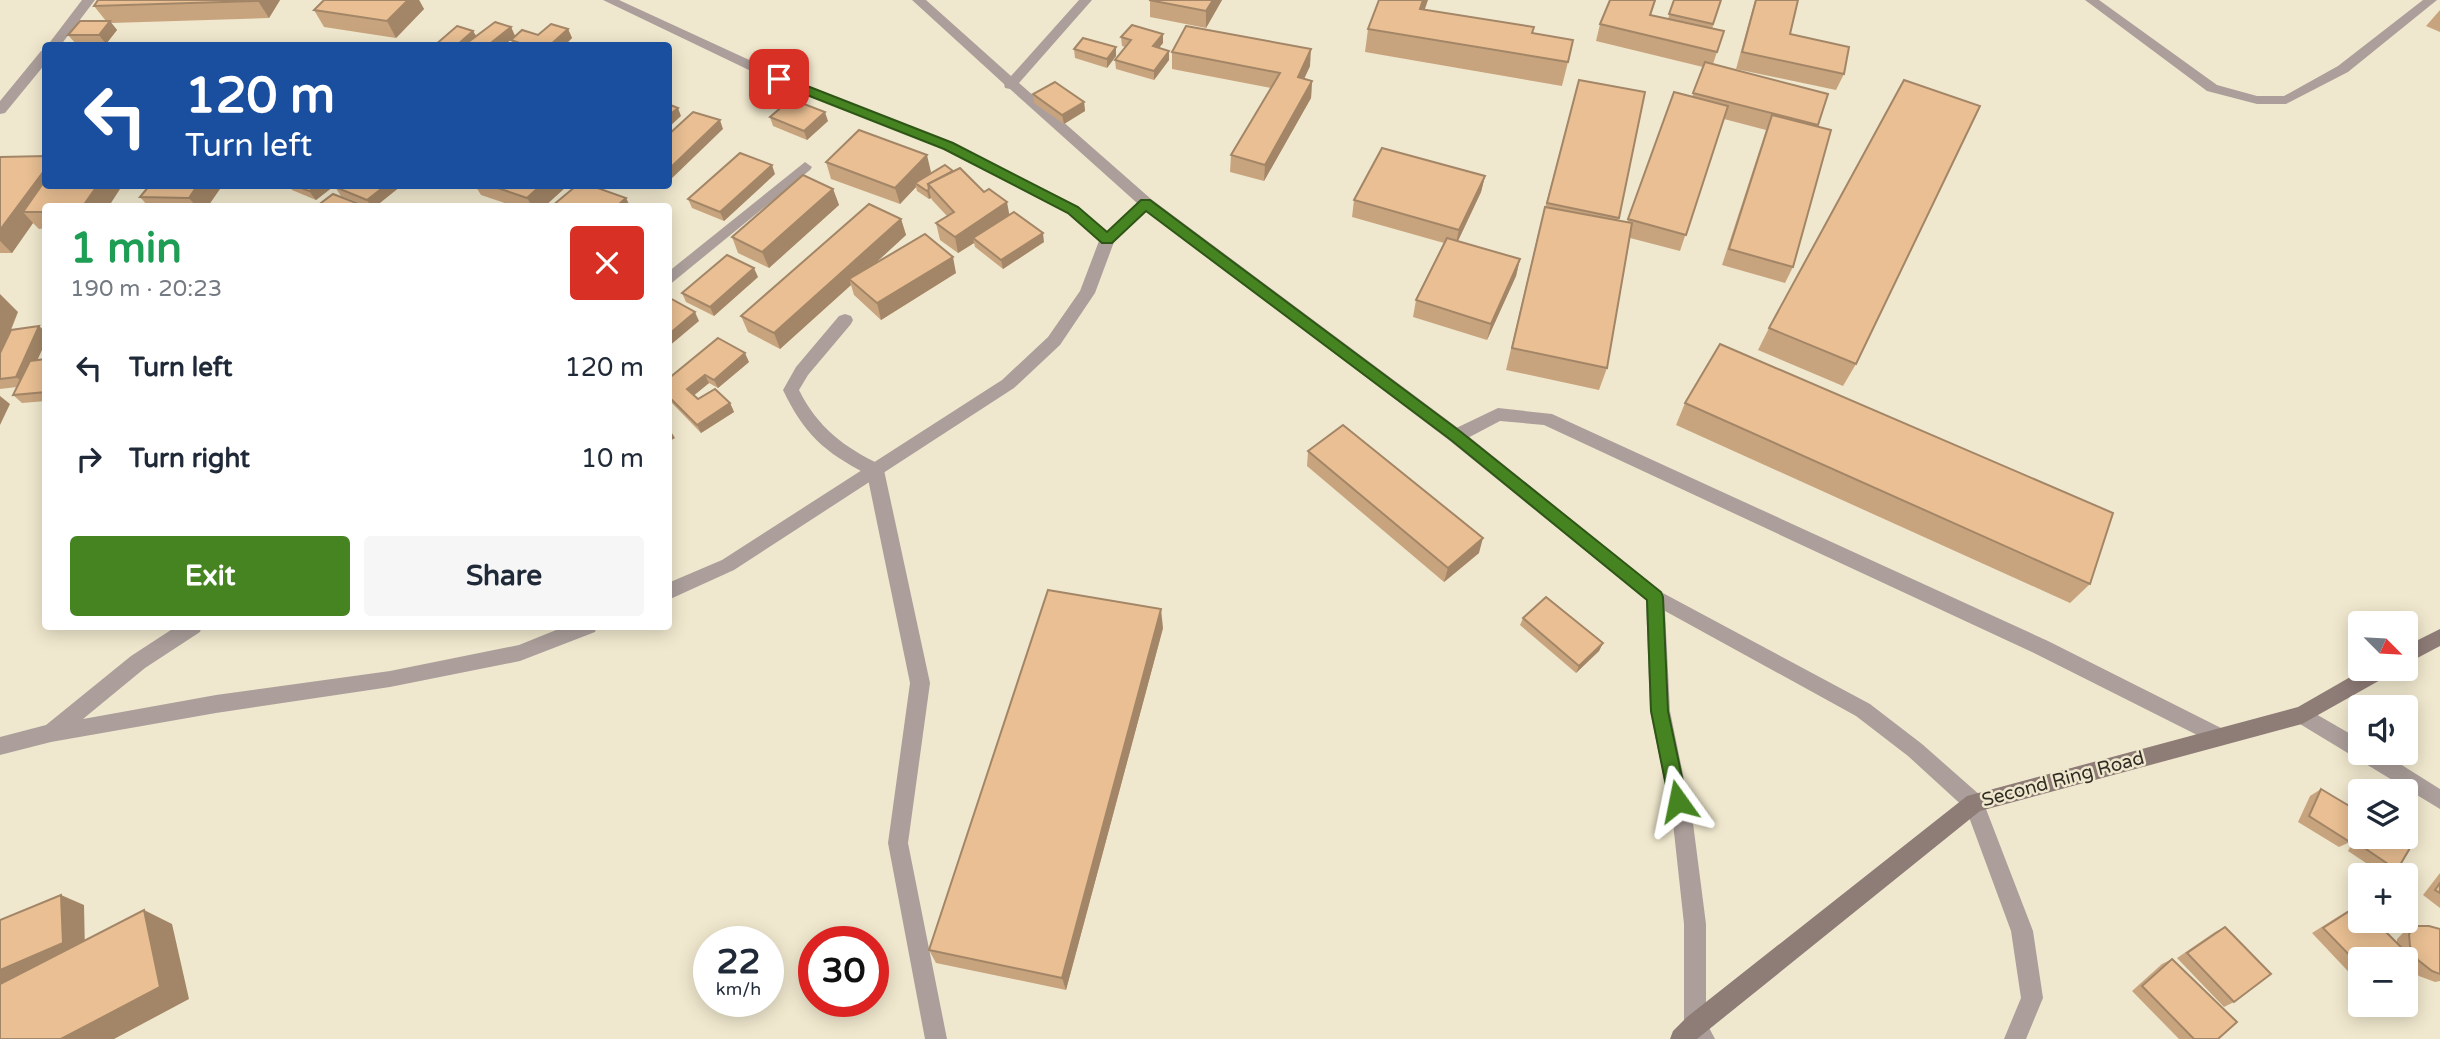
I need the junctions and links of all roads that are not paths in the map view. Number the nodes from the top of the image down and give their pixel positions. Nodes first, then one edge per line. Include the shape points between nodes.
1 (89, 0) edge
2 (609, 0) edge
3 (918, 0) edge
4 (1086, 0) edge
5 (2091, 0) edge
6 (2431, 0) edge
7 (56, 42) edge
8 (42, 59) edge
9 (1010, 85) junction
10 (0, 110) edge
11 (805, 167) dead end
12 (1146, 203) junction
13 (1107, 240) junction
14 (672, 278) edge
15 (845, 320) dead end
16 (1456, 436) junction
17 (875, 470) junction
18 (672, 591) edge
19 (1655, 597) junction
20 (187, 630) edge
21 (578, 630) edge
22 (2440, 637) edge
23 (2418, 649) edge
24 (2361, 681) edge
25 (2302, 715) junction
26 (51, 733) junction
27 (2220, 737) junction
28 (2348, 743) edge
29 (0, 746) edge
30 (2383, 765) edge
31 (2440, 800) edge
32 (1974, 803) junction
33 (1693, 1034) edge
34 (936, 1039) edge
35 (2015, 1039) edge

1 - 7 street
2 - 13 street via 779,79 948,146 1073,210
3 - 9 street
4 - 9 street
5 - 6 street via 2212,88 2257,100 2286,100 2343,69
8 - 10 street
9 - 12 street
11 - 14 street
12 - 13 street
12 - 16 street
13 - 17 street via 1087,293 1054,341 1009,384
15 - 17 street via 791,390 803,416 839,453
16 - 19 street
16 - 27 street via 1498,414 1546,419 2041,646
17 - 18 street via 728,565
17 - 34 street via 920,683 898,843
19 - 32 street via 1863,710
19 - 33 street via 1660,711 1683,823 1695,924
20 - 26 street via 138,662
21 - 26 street via 520,653 390,679
22 - 23 street
24 - 25 street, Second Ring Road
25 - 27 street, Second Ring Road
25 - 28 street
26 - 29 street
27 - 32 street, Second Ring Road
30 - 31 street
32 - 33 street, Second Ring Road
32 - 35 street via 2022,930 2032,998

